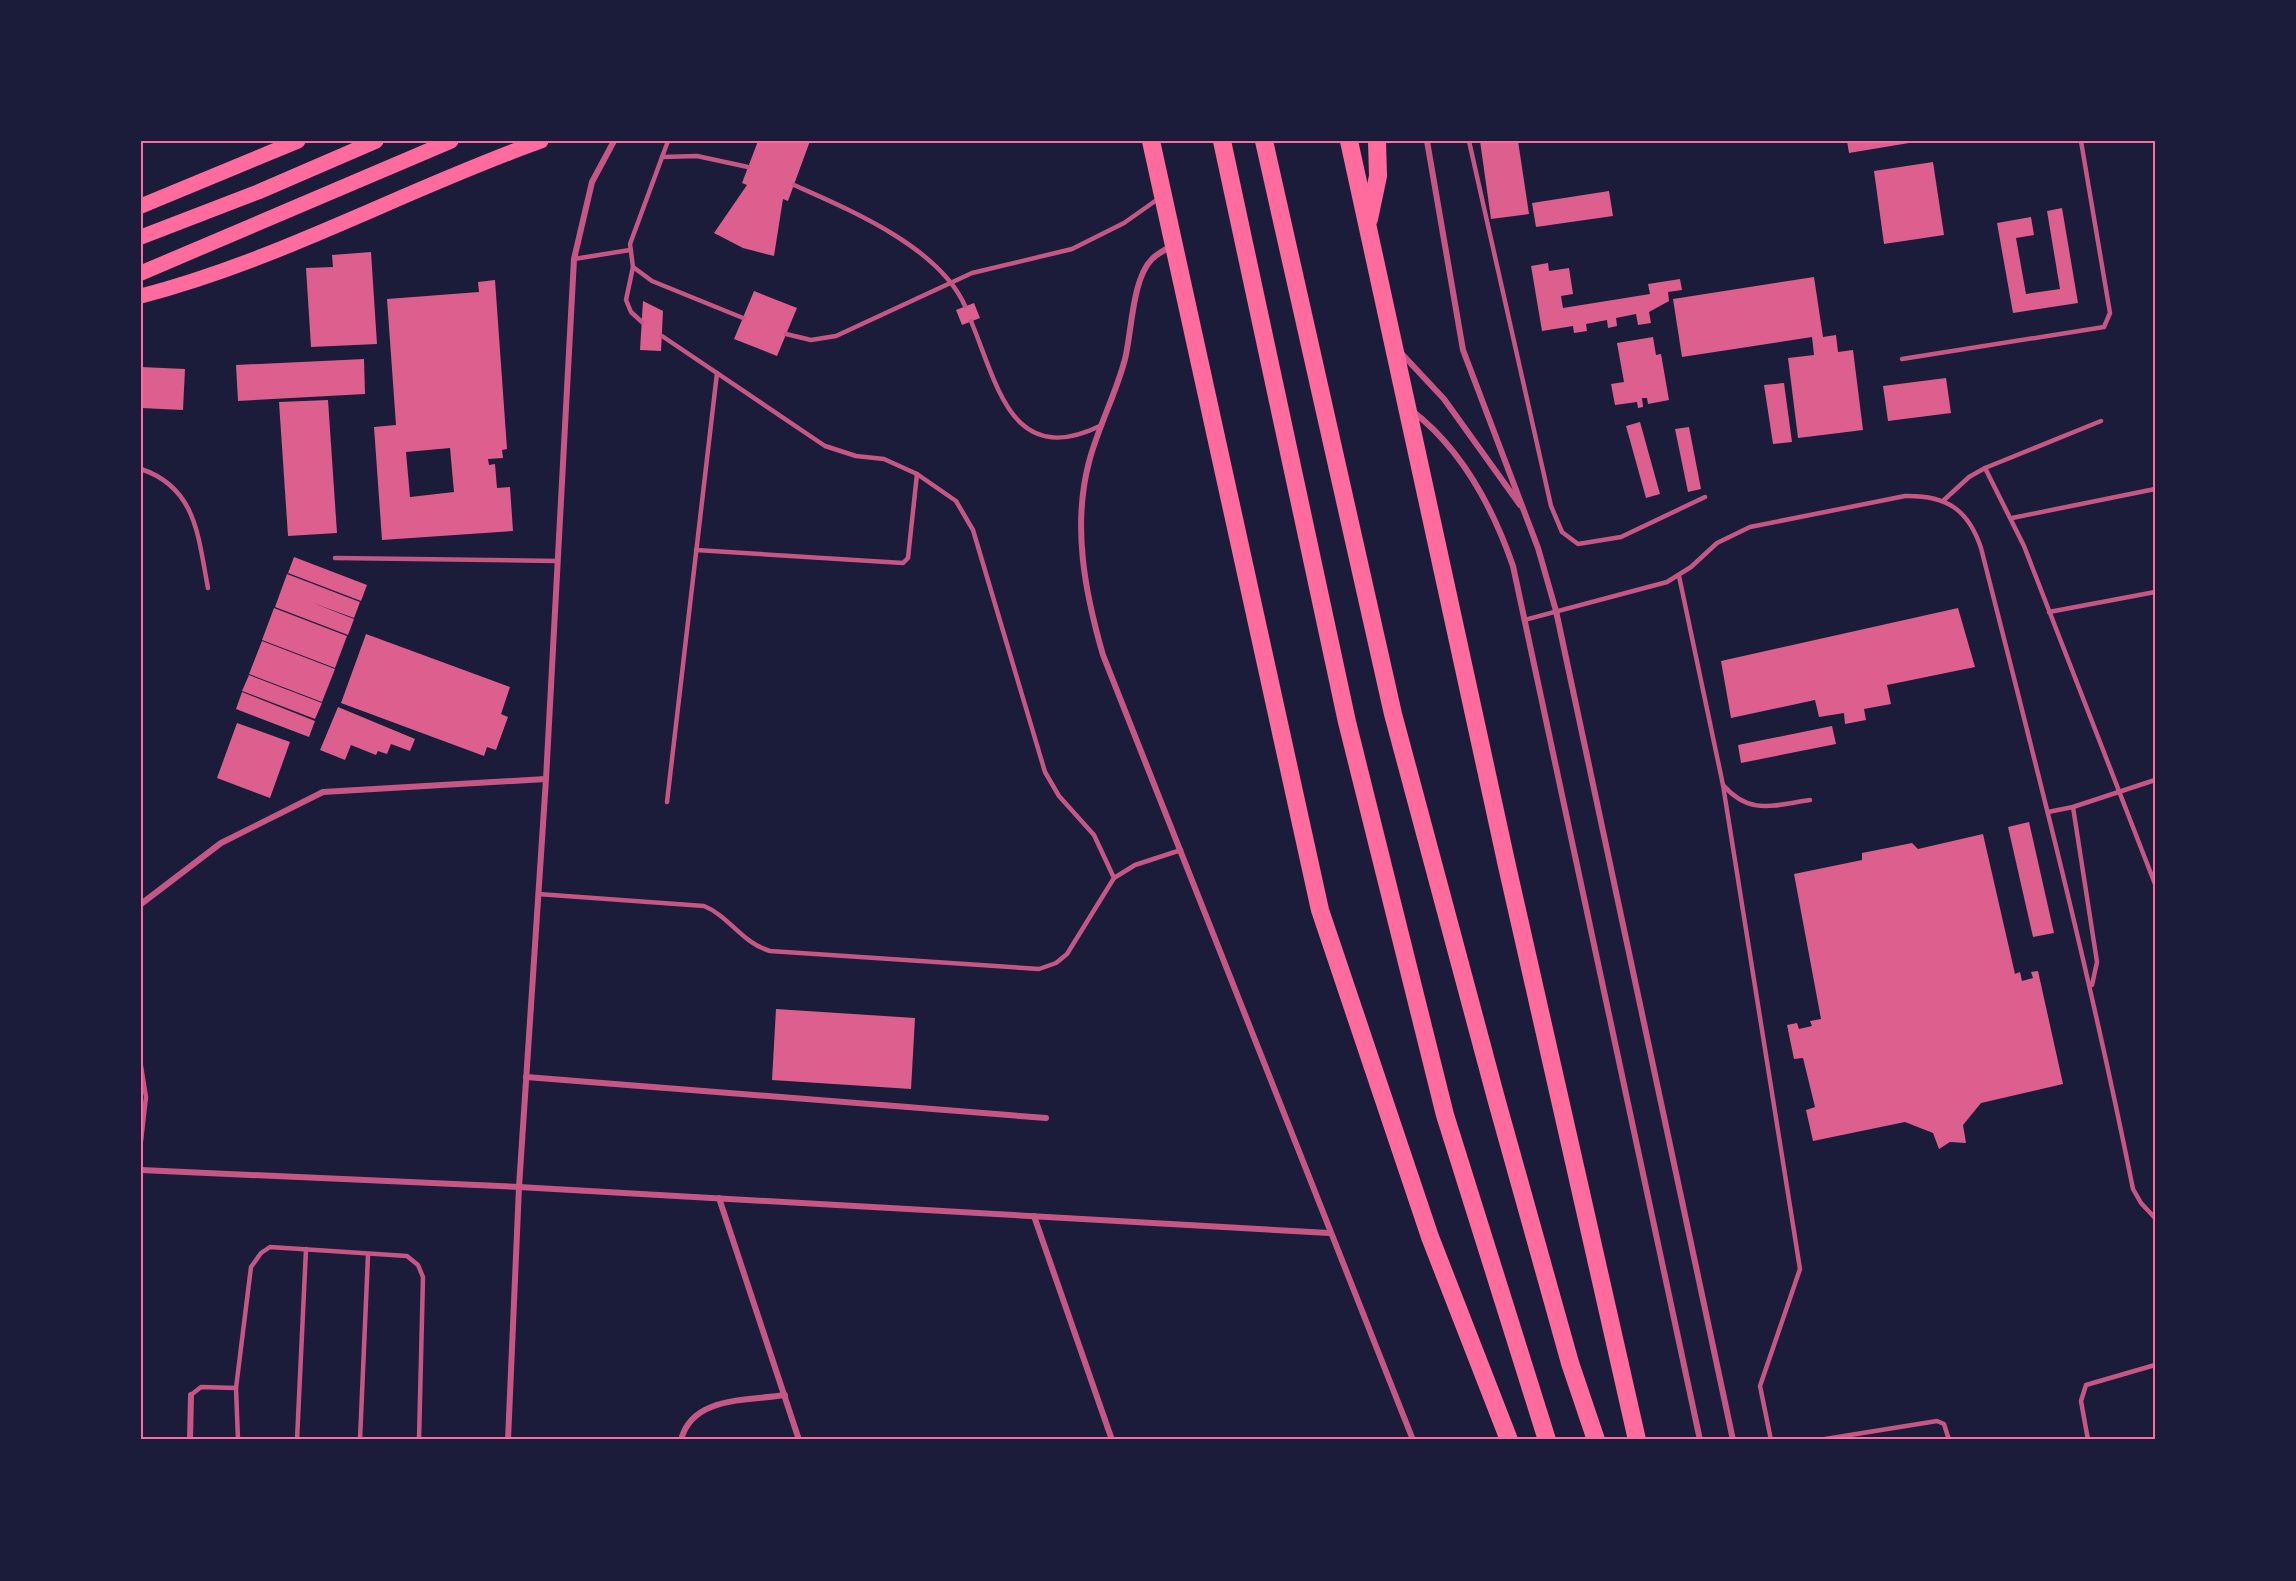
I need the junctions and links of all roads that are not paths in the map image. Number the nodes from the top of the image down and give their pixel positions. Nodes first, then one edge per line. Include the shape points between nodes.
1 (298, 141) edge
2 (376, 141) edge
3 (452, 141) edge
4 (541, 141) edge
5 (614, 141) edge
6 (668, 141) edge
7 (1222, 141) edge
8 (1264, 141) edge
9 (1349, 141) edge
10 (1377, 141) edge
11 (1426, 141) edge
12 (1469, 141) edge
13 (2081, 141) edge
14 (1150, 142) edge
15 (662, 157) junction
16 (748, 167) dead end
17 (794, 185) dead end
18 (1163, 195) junction
19 (141, 206) edge
20 (1368, 224) junction
21 (141, 237) edge
22 (1174, 244) junction
23 (630, 250) junction
24 (574, 260) junction
25 (633, 267) junction
26 (141, 273) edge
27 (951, 282) junction
28 (141, 296) edge
29 (965, 306) dead end
30 (743, 318) dead end
31 (971, 321) dead end
32 (642, 322) dead end
33 (786, 334) dead end
34 (662, 336) dead end
35 (1395, 347) junction
36 (1902, 359) dead end
37 (717, 373) junction
38 (1408, 407) junction
39 (2101, 422) dead end
40 (1102, 425) junction
41 (1985, 468) junction
42 (141, 469) edge
43 (916, 474) junction
44 (2155, 489) edge
45 (1706, 497) dead end
46 (1944, 500) junction
47 (1527, 516) junction
48 (2012, 518) junction
49 (696, 550) junction
50 (335, 558) dead end
51 (558, 561) junction
52 (1679, 576) junction
53 (208, 588) dead end
54 (2155, 592) edge
55 (1556, 611) junction
56 (2049, 612) junction
57 (1524, 620) junction
58 (546, 779) junction
59 (2155, 780) edge
60 (1723, 785) junction
61 (2119, 793) junction
62 (1810, 800) dead end
63 (667, 802) dead end
64 (2073, 807) junction
65 (2048, 812) junction
66 (1181, 850) junction
67 (1114, 878) junction
68 (2155, 884) edge
69 (538, 894) junction
70 (141, 904) edge
71 (2091, 989) junction
72 (141, 1066) edge
73 (526, 1077) junction
74 (1046, 1118) dead end
75 (141, 1141) edge
76 (141, 1170) edge
77 (519, 1187) junction
78 (719, 1198) junction
79 (1034, 1216) junction
80 (2155, 1218) edge
81 (1329, 1233) junction
82 (306, 1249) junction
83 (368, 1255) junction
84 (2155, 1365) edge
85 (236, 1388) junction
86 (191, 1395) joint
87 (784, 1395) junction
88 (190, 1440) edge
89 (238, 1440) edge
90 (297, 1440) edge
91 (360, 1440) edge
92 (419, 1440) edge
93 (508, 1440) edge
94 (681, 1440) edge
95 (799, 1440) edge
96 (1112, 1440) edge
97 (1413, 1440) edge
98 (1509, 1440) edge
99 (1547, 1440) edge
100 (1596, 1440) edge
101 (1637, 1440) edge
102 (1700, 1440) edge
103 (1733, 1440) edge
104 (1771, 1440) edge
105 (1819, 1440) edge
106 (1949, 1440) edge
107 (2088, 1440) edge

1 - 19 main road
2 - 21 main road
3 - 26 main road
4 - 28 main road via 460,171 253,260
5 - 24 street via 592,182
6 - 15 lane
7 - 99 highway via 1347,722 1445,1115
8 - 100 highway via 1393,714 1497,1102 1570,1363
9 - 20 highway
10 - 20 highway via 1378,176
11 - 47 street via 1463,350
12 - 45 lane via 1551,506 1562,532 1578,544 1621,537
13 - 36 lane via 2110,313 2104,327
14 - 18 highway
15 - 16 lane via 697,156
15 - 23 lane
17 - 27 lane via 878,225
18 - 22 highway
18 - 27 lane via 1124,223 1071,249
20 - 35 highway
22 - 40 street via 1153,258 1142,275 1121,374
22 - 98 highway via 1320,910 1430,1237
23 - 24 lane
23 - 25 lane
24 - 51 street
25 - 30 lane via 652,281
25 - 32 lane via 626,300 631,312
27 - 29 lane
27 - 33 lane via 836,336 811,340
31 - 40 lane via 1004,401 1022,425 1039,435 1058,439 1078,436
34 - 37 lane
35 - 38 highway
35 - 47 street via 1451,408
37 - 43 lane via 825,446 856,456 884,459
37 - 49 lane
38 - 57 street via 1440,437 1482,495 1513,566
38 - 101 highway
39 - 41 lane
40 - 66 street via 1089,462 1083,500 1081,539 1091,614 1103,655
41 - 46 lane
41 - 48 lane
42 - 53 lane via 159,475 175,487 194,518
43 - 49 lane via 908,558 903,563
43 - 67 lane via 956,501 969,520 1045,772 1059,796 1094,835
44 - 48 lane
46 - 52 lane via 1905,496 1750,527 1717,543
46 - 65 lane via 1963,514 1975,532
47 - 55 street
48 - 56 lane
49 - 63 lane
50 - 51 lane
51 - 58 street
52 - 55 lane
52 - 60 lane
54 - 56 lane
55 - 57 lane
55 - 103 street
56 - 61 lane
57 - 102 street
58 - 69 street
58 - 70 street via 323,792 221,843
59 - 61 lane
60 - 62 lane via 1735,798 1757,807
60 - 104 lane via 1800,1269 1760,1386
61 - 64 lane
61 - 68 lane
64 - 65 lane
64 - 71 lane via 2097,962
65 - 71 lane
66 - 67 lane via 1135,865
66 - 81 street
67 - 69 lane via 1067,954 1039,969 770,951 744,939 704,906
69 - 73 street
71 - 80 lane via 2133,1189
72 - 75 lane via 146,1097
73 - 74 street
73 - 77 street
76 - 77 street
77 - 78 street
77 - 93 street
78 - 79 street
78 - 87 street
79 - 81 street
79 - 96 street
81 - 97 street
82 - 83 lane
82 - 85 lane via 270,1247 251,1267
82 - 90 lane
83 - 91 lane
83 - 92 lane via 407,1256 418,1265 423,1277
84 - 107 lane via 2086,1385 2081,1401
85 - 86 lane via 201,1387
85 - 89 lane
86 - 88 street
87 - 94 street via 699,1410 689,1420
87 - 95 street
105 - 106 lane via 1937,1421 1944,1424

